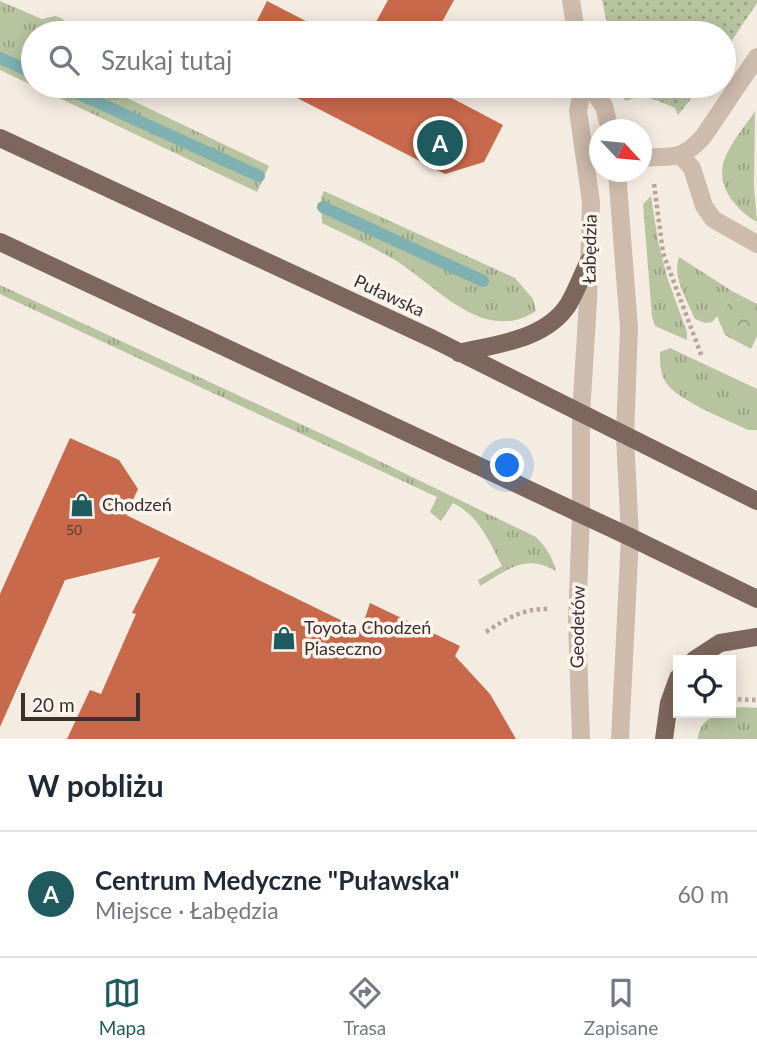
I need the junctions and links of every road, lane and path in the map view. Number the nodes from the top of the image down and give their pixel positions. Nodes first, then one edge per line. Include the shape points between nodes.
1 (571, 0) edge
2 (574, 21) edge
3 (757, 57) edge
4 (736, 88) edge
5 (581, 98) edge
6 (598, 98) edge
7 (729, 98) edge
8 (607, 119) edge
9 (0, 138) edge
10 (589, 153) edge
11 (681, 156) junction
12 (652, 157) edge
13 (592, 182) edge
14 (618, 182) edge
15 (654, 182) dead end
16 (0, 242) edge
17 (757, 244) edge
18 (589, 261) junction
19 (459, 353) junction
20 (702, 357) dead end
21 (581, 414) junction
22 (625, 436) junction
23 (757, 501) edge
24 (581, 514) junction
25 (630, 537) junction
26 (757, 599) edge
27 (559, 613) dead end
28 (486, 632) dead end
29 (757, 637) edge
30 (702, 655) edge
31 (673, 692) edge
32 (736, 699) edge
33 (757, 700) edge
34 (581, 739) edge
35 (620, 739) edge
36 (664, 739) edge

1 - 2 street
3 - 4 street
5 - 10 street, Łabędzia via 578,111
6 - 8 street
7 - 11 street via 703,137
9 - 19 main road, Puławska
11 - 12 street
11 - 17 street via 692,168 713,219
13 - 18 street, Łabędzia
14 - 22 street, Łabędzia via 629,328
15 - 20 path via 663,253
16 - 24 main road
18 - 19 main road via 567,307 545,328
18 - 21 street, Łabędzia
19 - 21 main road, Puławska
21 - 22 main road, Puławska
21 - 24 street, Łabędzia
22 - 23 main road, Puławska
22 - 25 street, Łabędzia
24 - 25 main road
24 - 34 street, Geodetów via 577,621
25 - 26 main road
25 - 35 street
27 - 28 path via 527,610
29 - 30 main road via 720,643
31 - 36 main road
32 - 33 path

